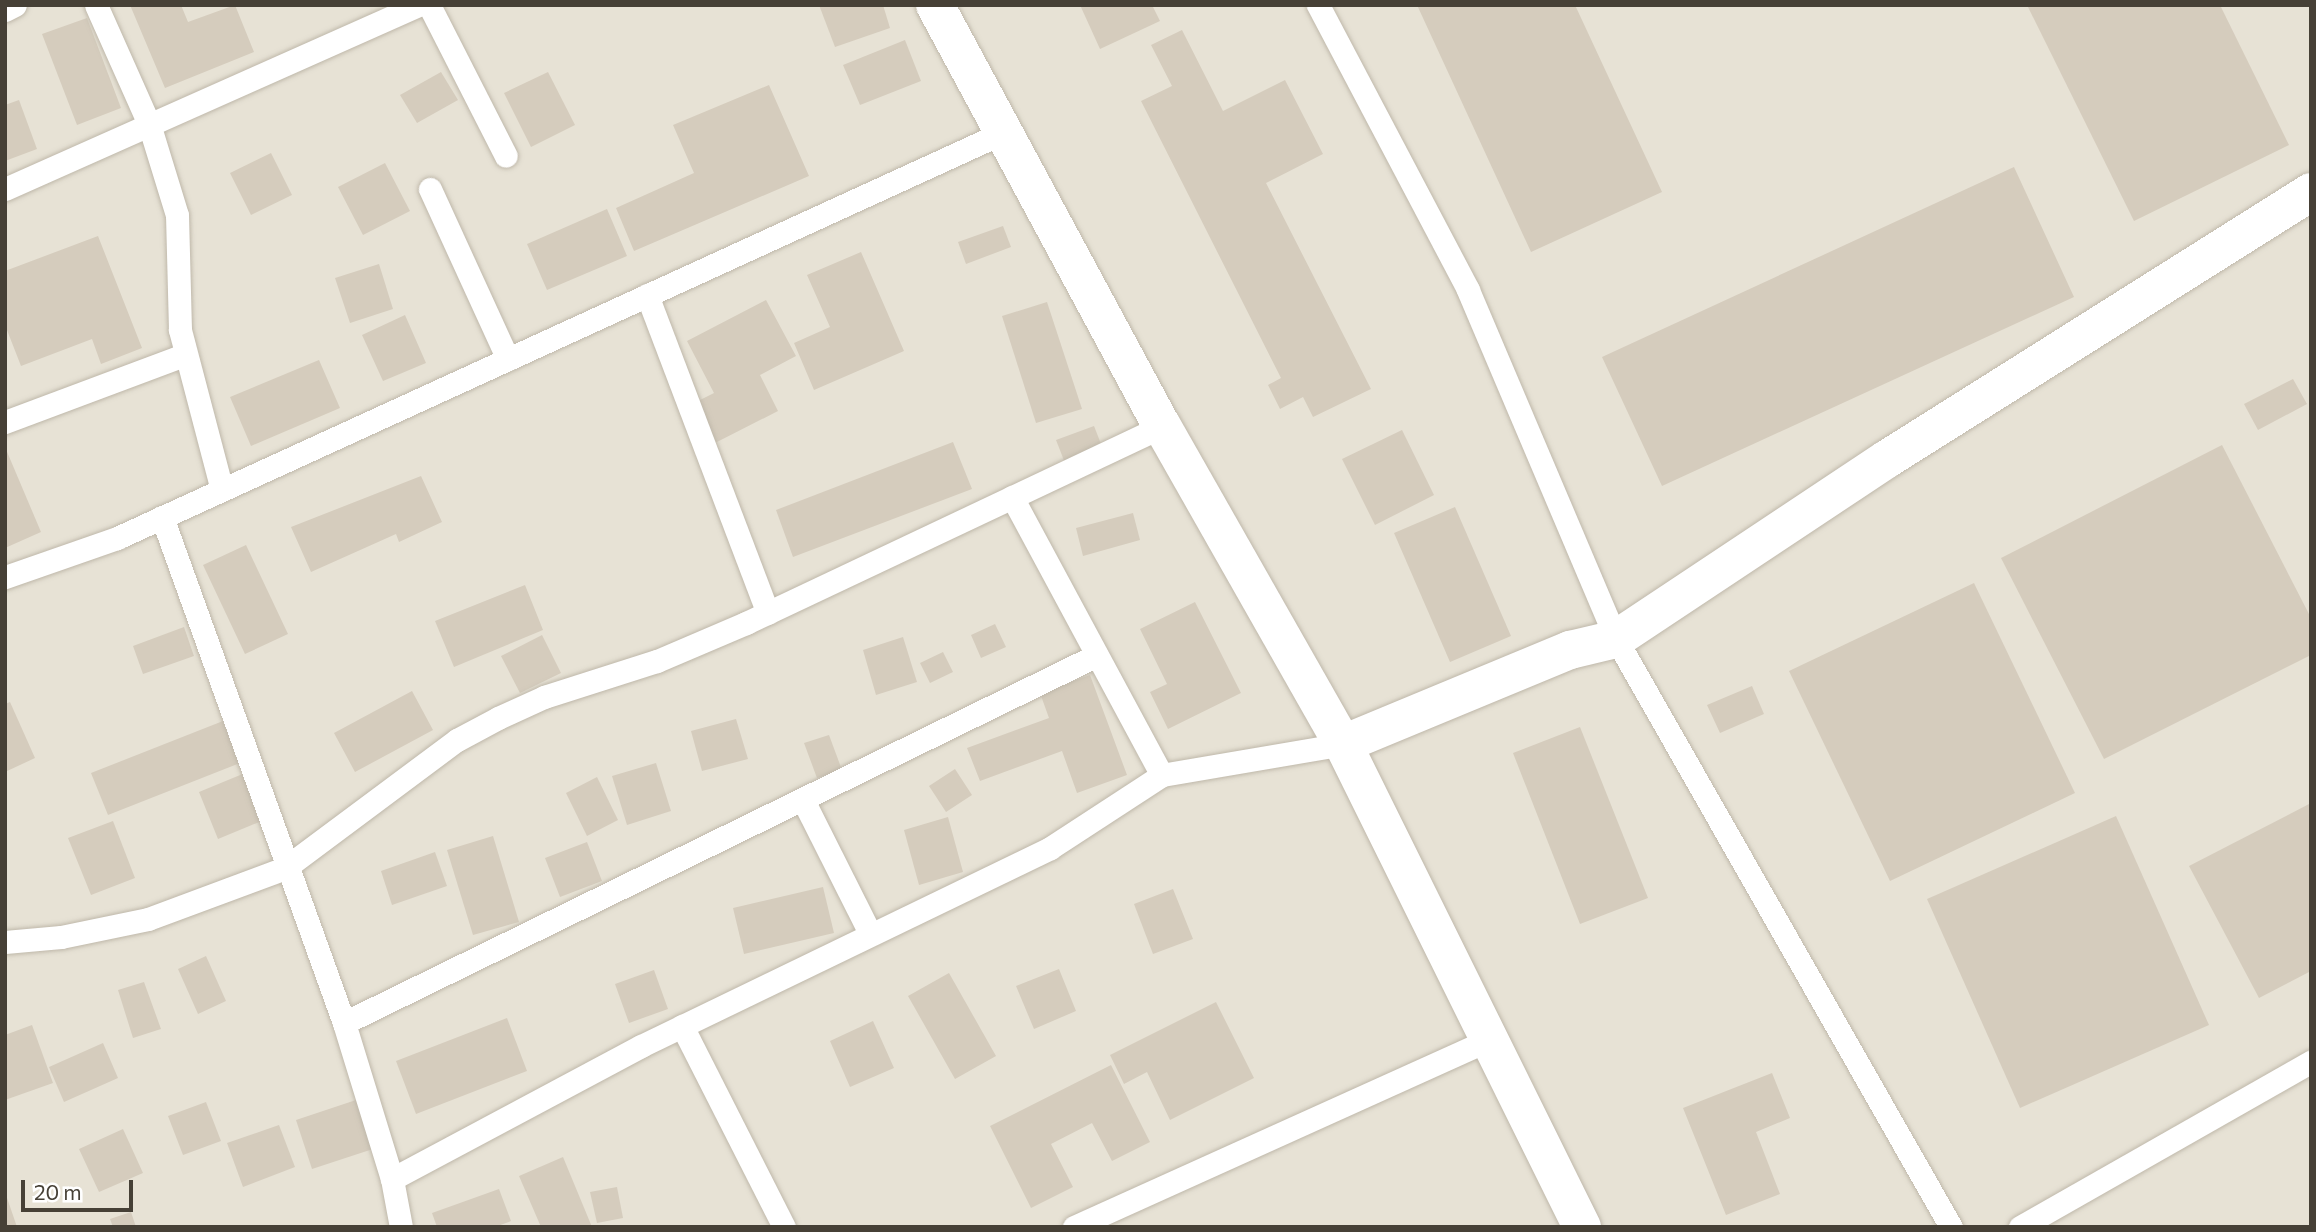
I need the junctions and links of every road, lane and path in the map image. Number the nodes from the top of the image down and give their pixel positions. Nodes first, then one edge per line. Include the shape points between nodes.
1 (15, 5) edge
2 (96, 5) edge
3 (418, 5) edge
4 (429, 5) edge
5 (935, 5) edge
6 (1318, 5) edge
7 (5, 10) edge
8 (149, 124) junction
9 (1004, 132) junction
10 (506, 156) dead end
11 (5, 189) edge
12 (430, 189) dead end
13 (2311, 192) edge
14 (647, 295) junction
15 (184, 355) junction
16 (508, 359) junction
17 (5, 422) edge
18 (1162, 426) junction
19 (222, 490) junction
20 (1012, 497) junction
21 (162, 517) junction
22 (5, 577) edge
23 (768, 613) junction
24 (1616, 639) junction
25 (1095, 656) junction
26 (1343, 744) junction
27 (1162, 775) junction
28 (803, 800) junction
29 (285, 868) junction
30 (870, 933) junction
31 (5, 942) edge
32 (344, 1023) junction
33 (682, 1026) junction
34 (1490, 1039) junction
35 (2311, 1062) edge
36 (392, 1179) junction
37 (401, 1227) edge
38 (784, 1227) edge
39 (1074, 1227) edge
40 (1582, 1227) edge
41 (1951, 1227) edge
42 (2020, 1227) edge

1 - 7 lane
2 - 8 lane
3 - 8 lane
4 - 10 lane
5 - 9 street
6 - 24 lane via 1468,290
8 - 11 lane
8 - 15 lane via 177,215
9 - 14 lane
9 - 18 street
12 - 16 lane
13 - 24 street via 1922,437
14 - 16 lane
14 - 23 lane
15 - 17 lane
15 - 19 lane
16 - 19 lane
18 - 20 lane
18 - 26 street
19 - 21 lane
20 - 23 lane
20 - 25 lane
21 - 22 lane via 42,567
21 - 29 lane
23 - 29 lane via 657,661 544,697 498,718 457,740
24 - 26 street via 1570,650
24 - 41 lane
25 - 27 lane
25 - 28 lane
26 - 27 lane
26 - 34 street
27 - 30 lane via 1050,848
28 - 30 lane
28 - 32 lane
29 - 31 lane via 148,919 61,937
29 - 32 lane
30 - 33 lane
32 - 36 lane
33 - 36 lane
33 - 38 lane
34 - 39 lane
34 - 40 street
35 - 42 lane
36 - 37 lane

